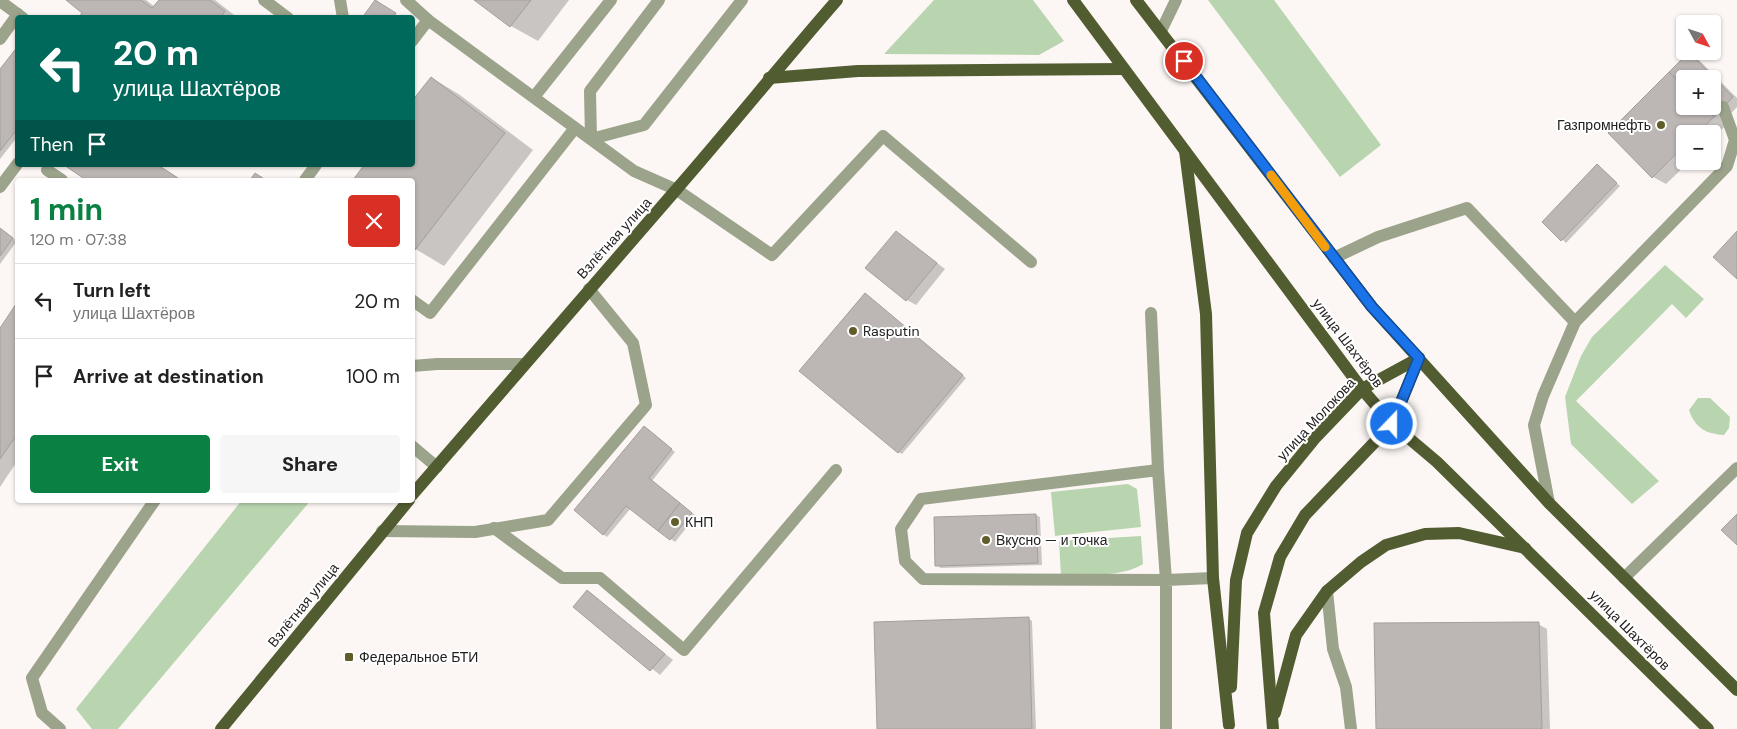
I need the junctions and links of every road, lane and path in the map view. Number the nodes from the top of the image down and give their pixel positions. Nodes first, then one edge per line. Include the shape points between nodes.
1 (264, 0) edge
2 (340, 0) edge
3 (406, 0) edge
4 (611, 0) edge
5 (660, 0) edge
6 (742, 0) edge
7 (837, 0) edge
8 (1073, 0) edge
9 (1136, 0) edge
10 (1176, 0) edge
11 (0, 1) edge
12 (20, 15) edge
13 (284, 15) edge
14 (342, 15) edge
15 (428, 20) junction
16 (15, 23) edge
17 (1160, 31) junction
18 (415, 37) edge
19 (0, 39) edge
20 (1124, 69) junction
21 (769, 78) junction
22 (534, 97) junction
23 (1723, 107) dead end
24 (575, 128) junction
25 (591, 139) junction
26 (1185, 148) junction
27 (15, 167) edge
28 (315, 167) edge
29 (1732, 169) edge
30 (47, 170) dead end
31 (59, 178) edge
32 (306, 178) edge
33 (0, 188) edge
34 (677, 190) junction
35 (1334, 258) junction
36 (1031, 262) dead end
37 (589, 289) junction
38 (415, 302) edge
39 (1151, 313) dead end
40 (1575, 322) junction
41 (1419, 358) junction
42 (523, 364) junction
43 (415, 366) edge
44 (1362, 389) junction
45 (1392, 424) junction
46 (415, 448) edge
47 (437, 466) junction
48 (836, 470) dead end
49 (1158, 470) junction
50 (1735, 474) edge
51 (415, 492) edge
52 (152, 503) edge
53 (406, 503) edge
54 (1549, 503) junction
55 (494, 528) junction
56 (382, 531) junction
57 (1525, 548) junction
58 (1212, 578) junction
59 (1624, 578) junction
60 (1166, 580) junction
61 (1327, 591) junction
62 (1737, 690) edge
63 (1272, 726) edge
64 (1229, 727) edge
65 (60, 729) edge
66 (221, 729) edge
67 (1166, 729) edge
68 (1351, 729) edge
69 (1708, 729) edge

1 - 13 street
2 - 14 street
3 - 15 street
4 - 22 street
5 - 25 street via 590,91
6 - 25 street via 644,125
7 - 21 main road, Взлётная улица
8 - 20 main road, улица Шахтёров
9 - 17 main road
10 - 17 street
11 - 12 street
15 - 18 street
15 - 22 street
16 - 19 street
17 - 35 main road
20 - 21 main road via 858,71
20 - 26 main road, улица Шахтёров
21 - 34 main road, Взлётная улица
22 - 24 street
23 - 29 street via 1735,140
24 - 25 street
24 - 38 street via 430,313
25 - 34 street via 634,171
26 - 44 main road, улица Шахтёров
26 - 58 main road via 1206,314
27 - 33 street
28 - 32 street
29 - 40 street
30 - 31 street
34 - 36 street via 772,255 883,136
34 - 37 main road, Взлётная улица
35 - 40 street via 1378,237 1467,208
35 - 41 main road via 1372,307
37 - 42 main road, Взлётная улица
37 - 55 street via 633,344 646,405 548,520
39 - 49 street
40 - 54 street via 1534,425
41 - 44 main road, улица Молокова
41 - 45 main road
41 - 54 main road
42 - 43 street
42 - 47 main road, Взлётная улица
44 - 45 main road, улица Шахтёров
44 - 64 main road, улица Молокова via 1316,437 1276,486 1247,533 1236,580
45 - 57 main road, улица Шахтёров via 1437,462
45 - 63 main road via 1305,515 1280,557 1264,613
46 - 47 street
47 - 51 main road, Взлётная улица
48 - 55 street via 684,650 600,578 562,578
49 - 60 street
49 - 60 street via 921,499 901,529 904,562 923,579
50 - 59 street
52 - 65 street via 32,678 42,713
53 - 56 main road, Взлётная улица
54 - 59 main road
55 - 56 street via 475,532
56 - 66 main road, Взлётная улица
57 - 61 main road via 1459,532 1425,534 1386,545
57 - 69 main road, улица Шахтёров
58 - 60 street
58 - 64 main road
59 - 62 main road
60 - 67 street
61 - 63 main road via 1296,635
61 - 68 street via 1333,649 1346,686

